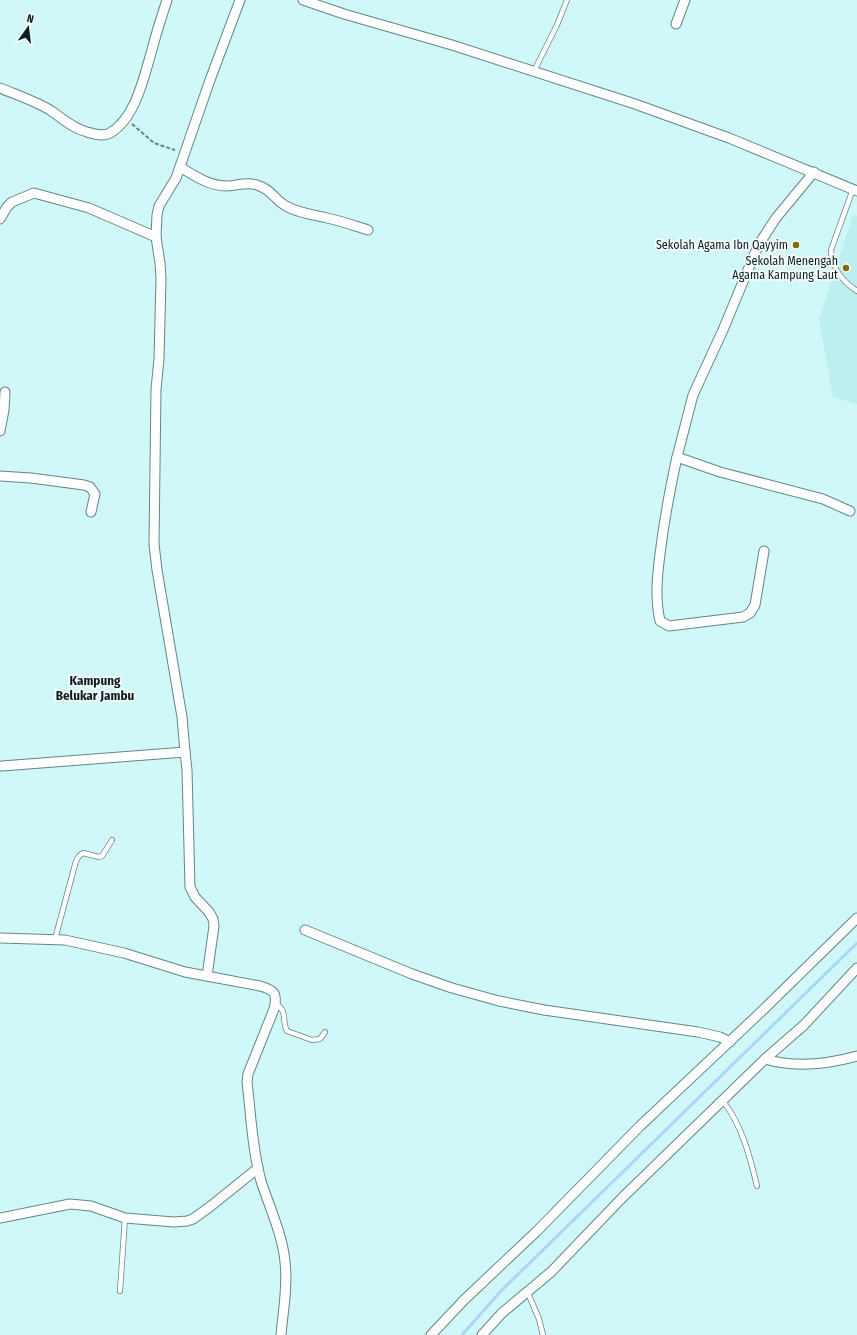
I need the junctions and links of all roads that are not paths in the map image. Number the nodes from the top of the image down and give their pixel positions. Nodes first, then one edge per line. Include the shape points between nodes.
1 (167, 0) edge
2 (240, 0) edge
3 (303, 0) edge
4 (567, 0) edge
5 (685, 0) edge
6 (676, 24) dead end
7 (534, 71) junction
8 (0, 88) edge
9 (181, 163) junction
10 (814, 172) junction
11 (856, 188) edge
12 (0, 219) edge
13 (368, 230) dead end
14 (156, 237) junction
15 (857, 291) edge
16 (5, 392) dead end
17 (0, 431) edge
18 (677, 457) junction
19 (0, 476) edge
20 (850, 511) dead end
21 (91, 512) dead end
22 (764, 551) dead end
23 (184, 752) junction
24 (2, 766) dead end
25 (112, 840) dead end
26 (857, 918) edge
27 (305, 930) dead end
28 (0, 938) edge
29 (55, 939) junction
30 (857, 968) edge
31 (207, 976) junction
32 (275, 1003) junction
33 (325, 1032) dead end
34 (730, 1042) junction
35 (857, 1056) edge
36 (765, 1059) junction
37 (723, 1101) junction
38 (258, 1168) junction
39 (757, 1186) dead end
40 (0, 1218) edge
41 (125, 1218) junction
42 (120, 1291) dead end
43 (528, 1293) junction
44 (280, 1335) edge
45 (431, 1335) edge
46 (482, 1335) edge
47 (543, 1335) edge

1 - 8 street via 136,101 125,118 110,133 104,135 86,132 36,103
2 - 9 street
3 - 7 street
4 - 7 lane
5 - 6 street
7 - 10 street via 635,104
9 - 13 street via 207,183 230,186 248,183 257,185 266,188 286,206 297,211
9 - 14 street via 173,184 158,209
10 - 11 street
10 - 18 street via 776,218 761,241 696,387
11 - 15 lane via 831,250 836,270 844,282
12 - 14 street via 12,202 34,193 89,208
14 - 23 street via 161,279 156,389 154,544 182,717
16 - 17 street
18 - 20 street via 720,472 823,499
18 - 22 street via 665,512 658,576 657,607 660,621 669,626 743,617 750,613 755,605
19 - 21 street via 90,487 95,494
23 - 24 street
23 - 31 street via 187,770 190,887 195,897 212,915 214,926
25 - 29 lane via 102,856 83,853 76,861
26 - 34 street
27 - 34 street via 412,974 499,1001 698,1032
28 - 29 street
29 - 31 street via 124,953 185,972
30 - 36 street via 804,1025
31 - 32 street via 270,989 274,993
32 - 33 lane via 283,1009 287,1030 312,1040 320,1039
32 - 38 street via 247,1082
34 - 45 street via 640,1126
35 - 36 street via 814,1064 777,1063
36 - 37 street
37 - 39 lane via 732,1113 743,1138
37 - 43 street via 650,1170
38 - 41 street via 193,1219 181,1222
38 - 44 street via 285,1260
40 - 41 street via 70,1204 91,1206
41 - 42 lane
43 - 46 street via 502,1313
43 - 47 lane

